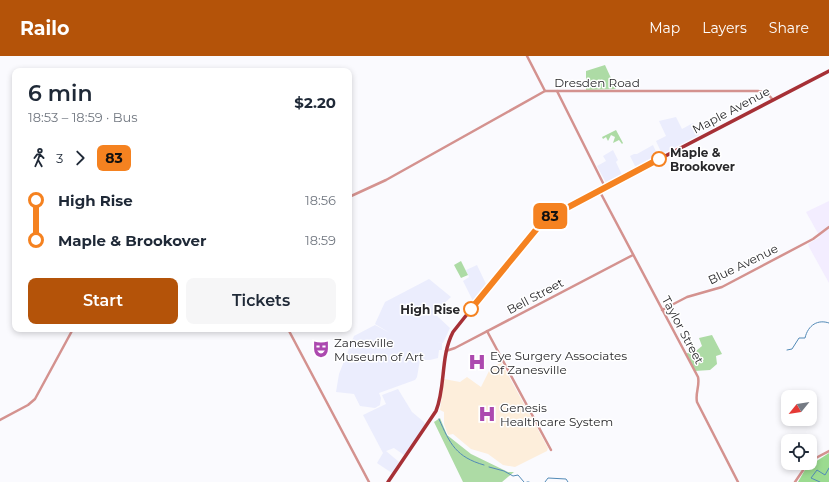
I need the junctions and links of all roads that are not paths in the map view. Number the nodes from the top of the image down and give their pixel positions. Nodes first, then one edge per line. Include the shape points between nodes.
1 (527, 56) edge
2 (829, 71) edge
3 (557, 91) junction
4 (545, 92) junction
5 (773, 100) junction
6 (605, 187) junction
7 (599, 190) junction
8 (352, 196) edge
9 (829, 227) edge
10 (633, 255) junction
11 (662, 310) junction
12 (487, 331) junction
13 (71, 332) edge
14 (290, 332) edge
15 (448, 343) junction
16 (453, 349) junction
17 (446, 352) junction
18 (0, 420) edge
19 (551, 450) dead end
20 (829, 451) edge
21 (817, 458) edge
22 (803, 470) edge
23 (369, 482) edge
24 (389, 482) edge
25 (738, 482) edge
26 (795, 482) edge

1 - 4 street
2 - 5 main road, Maple Avenue
3 - 4 street, Dresden Road
3 - 5 street, Dresden Road via 758,91 767,93
3 - 6 street
4 - 8 street, Dresden Road via 386,180
5 - 6 main road, Maple Avenue
6 - 7 main road, Maple Avenue
7 - 10 street, Taylor Street
7 - 15 main road, Maple Avenue via 540,223 458,325
9 - 11 street, Blue Avenue via 813,239 722,286 687,297
10 - 11 street, Taylor Street
10 - 12 street, Bell Street
11 - 25 street, Taylor Street via 698,377 697,402
12 - 16 street, Bell Street
12 - 19 street
13 - 18 street via 35,399
14 - 23 street
15 - 16 street
15 - 17 main road, Maple Avenue
16 - 17 street, Bell Street
17 - 24 main road, Maple Avenue via 437,408
20 - 21 street
22 - 26 street

